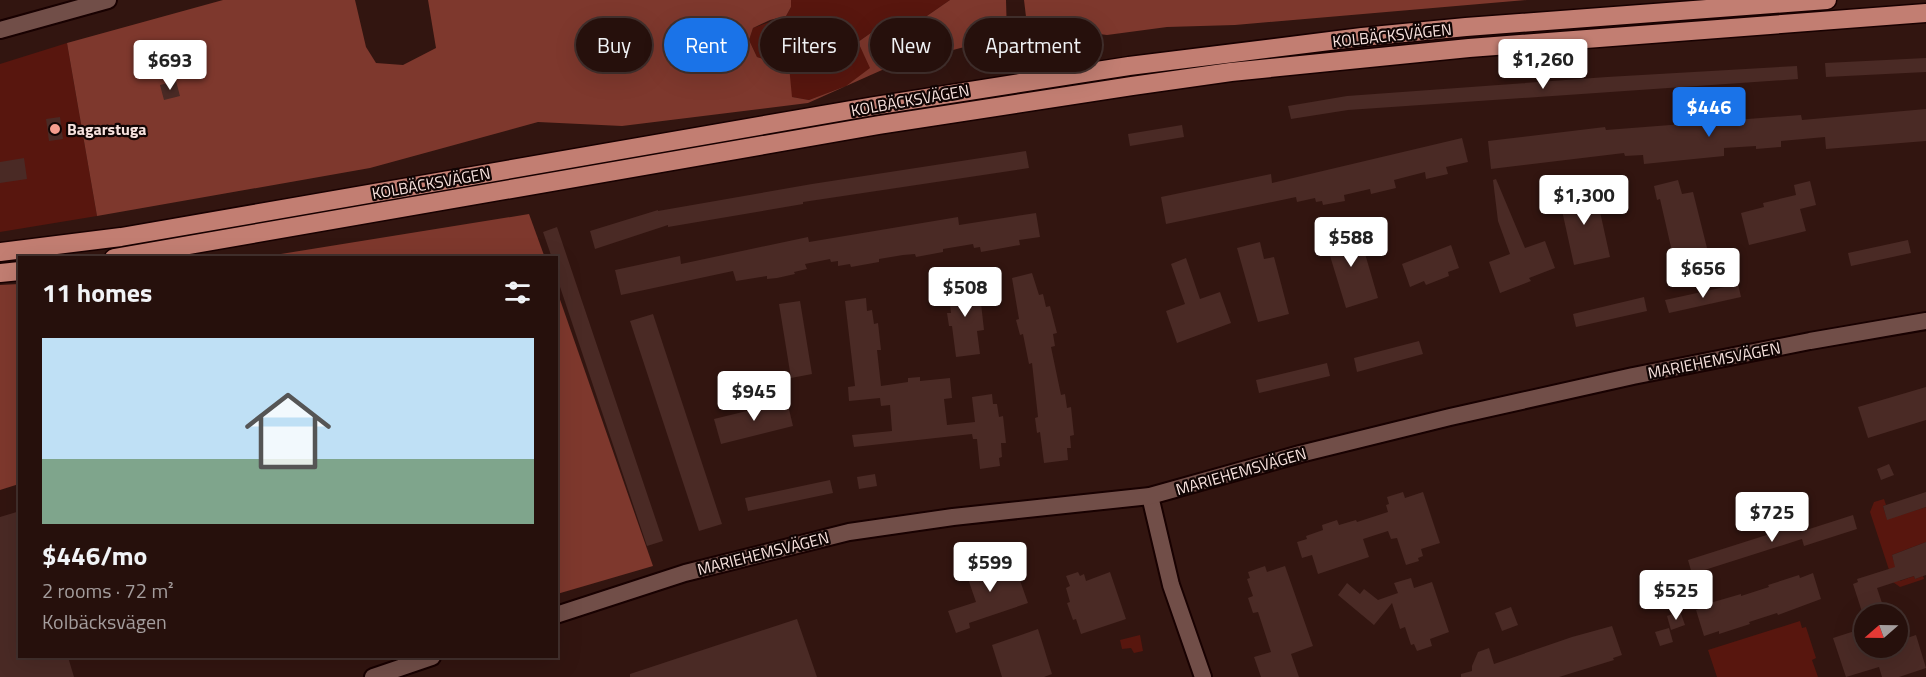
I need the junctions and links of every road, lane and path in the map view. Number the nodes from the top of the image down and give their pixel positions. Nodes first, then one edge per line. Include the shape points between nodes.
1 (108, 0) edge
2 (1827, 0) edge
3 (1926, 14) edge
4 (0, 30) edge
5 (0, 252) edge
6 (126, 256) edge
7 (18, 271) edge
8 (0, 273) edge
9 (1926, 321) edge
10 (1150, 496) junction
11 (558, 614) edge
12 (429, 658) edge
13 (374, 677) edge
14 (1203, 677) edge

1 - 4 street
2 - 5 highway, KOLBÄCKSVÄGEN via 1466,27 1140,64 874,106 121,237
3 - 6 highway, KOLBÄCKSVÄGEN via 1469,48 1231,72 879,125
7 - 8 highway
9 - 10 street, MARIEHEMSVÄGEN via 1643,374 1450,417
10 - 11 street, MARIEHEMSVÄGEN via 849,532 685,573
10 - 14 street via 1171,585
12 - 13 street

